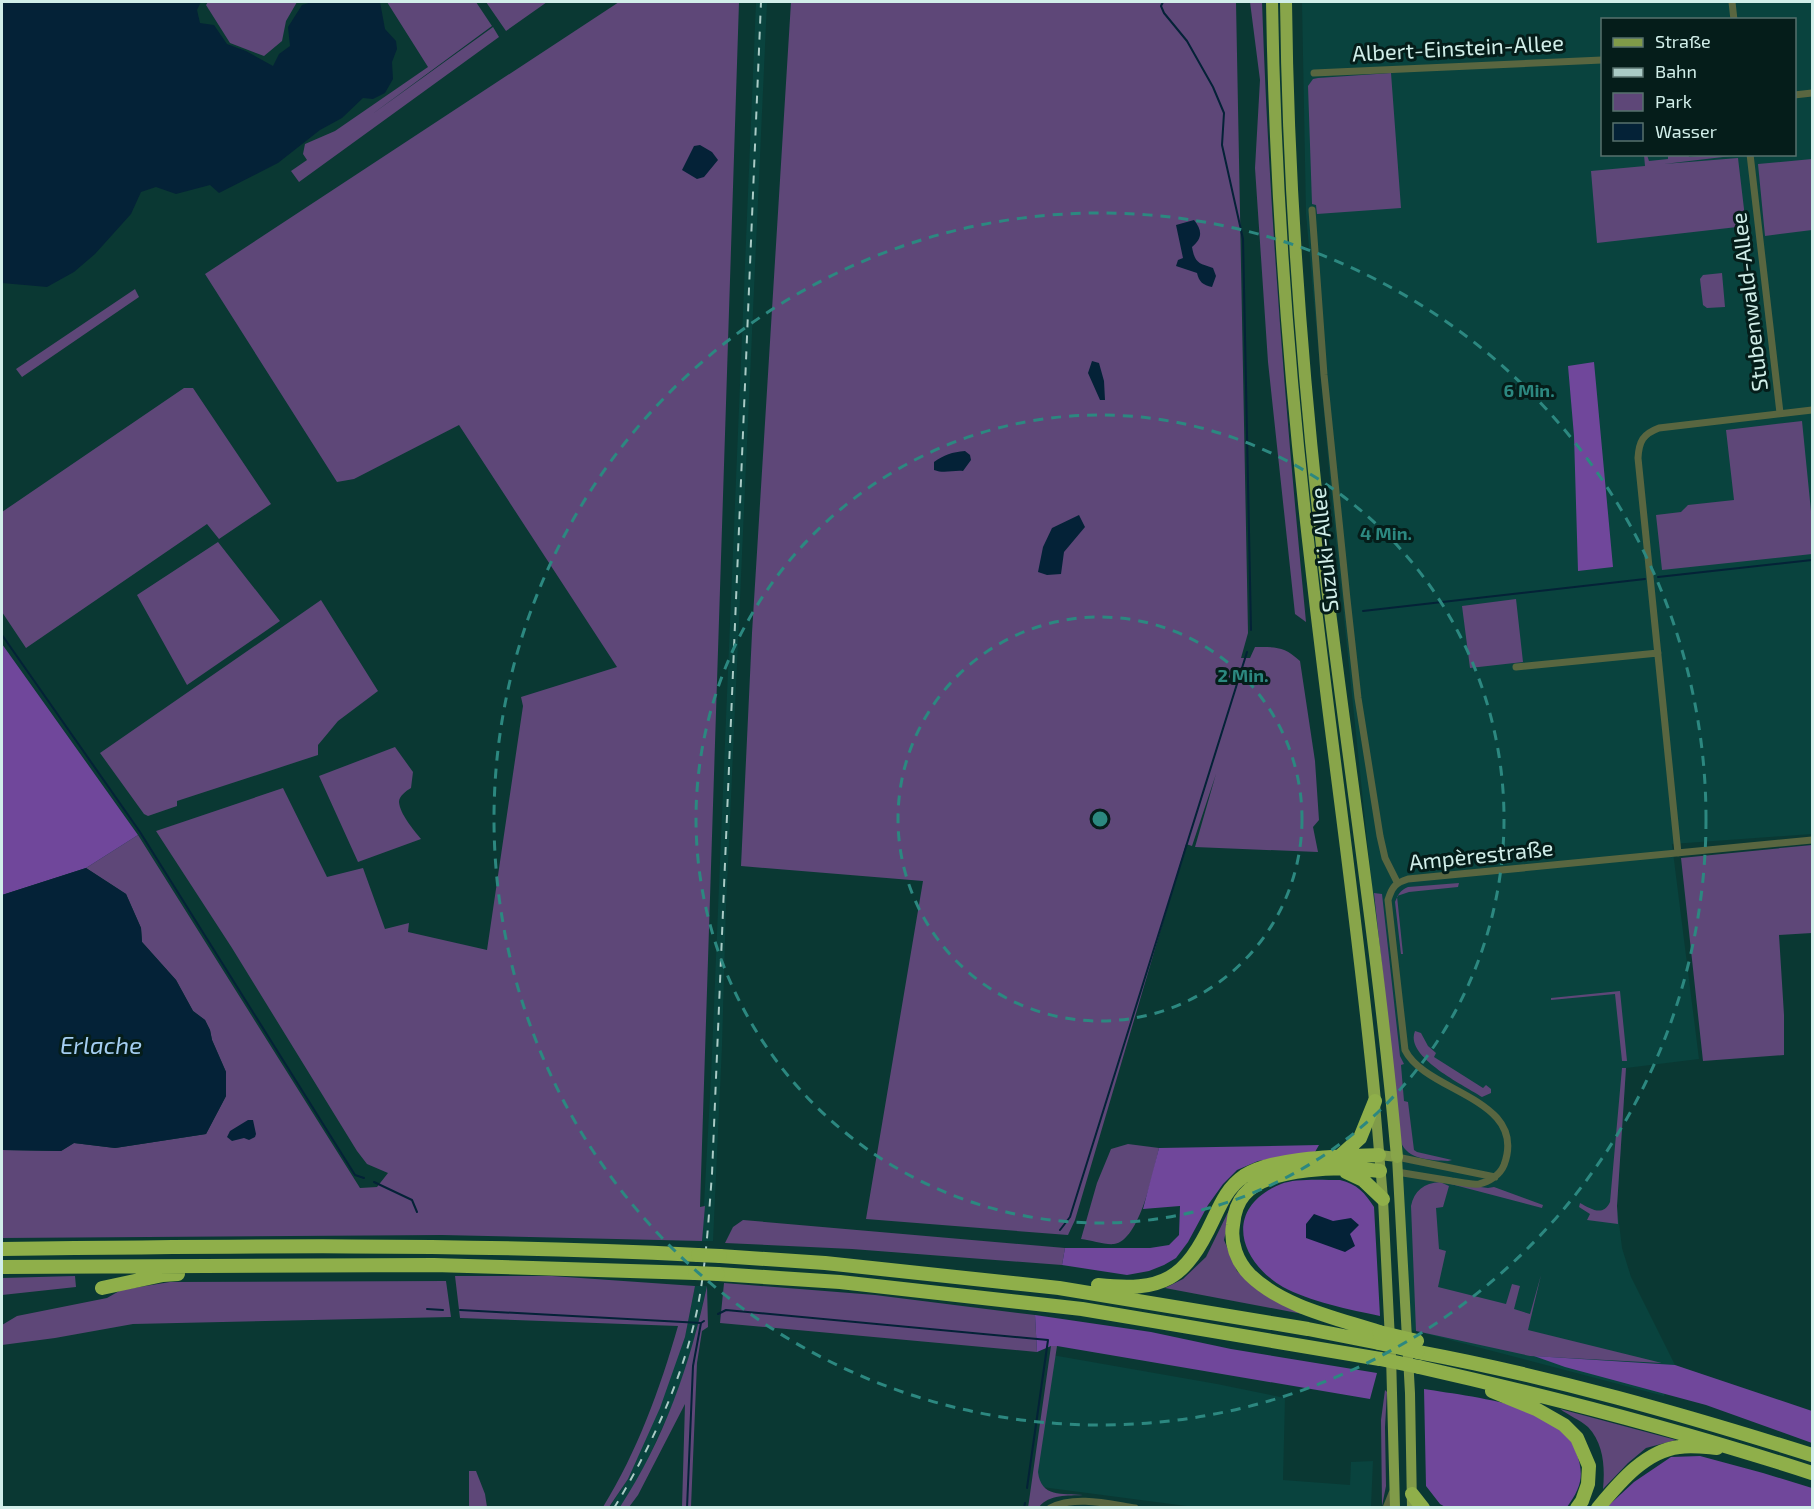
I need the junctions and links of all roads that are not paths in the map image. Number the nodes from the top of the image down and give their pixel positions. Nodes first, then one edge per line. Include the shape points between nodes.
1 (1272, 2) edge
2 (1286, 2) edge
3 (1732, 2) edge
4 (1734, 18) edge
5 (1601, 60) edge
6 (1314, 73) dead end
7 (1812, 93) edge
8 (1796, 95) edge
9 (1750, 156) edge
10 (1312, 210) dead end
11 (1812, 410) edge
12 (1780, 413) junction
13 (1658, 653) junction
14 (1516, 667) dead end
15 (1812, 840) edge
16 (1678, 853) junction
17 (1397, 882) junction
18 (1375, 1101) junction
19 (1379, 1155) junction
20 (1397, 1157) junction
21 (1338, 1163) junction
22 (1380, 1171) junction
23 (1396, 1172) junction
24 (1495, 1177) junction
25 (1383, 1199) junction
26 (2, 1249) edge
27 (223, 1266) junction
28 (2, 1267) edge
29 (102, 1288) dead end
30 (1059, 1288) junction
31 (1379, 1337) junction
32 (1479, 1381) junction
33 (1738, 1449) junction
34 (1812, 1455) edge
35 (1812, 1473) edge
36 (1395, 1482) junction
37 (1412, 1501) edge
38 (1050, 1508) edge
39 (1135, 1508) edge
40 (1386, 1508) edge
41 (1395, 1508) edge
42 (1423, 1508) edge
43 (1578, 1508) edge
44 (1598, 1508) edge

1 - 18 highway via 1287,308 1299,453
2 - 20 highway via 1304,361 1323,554
3 - 4 street
5 - 6 street, Albert-Einstein-Allee
7 - 8 street
9 - 12 street, Stubenwald-Allee
10 - 17 street, Suzuki-Allee via 1325,386 1358,698 1380,836
11 - 12 street, Stubenwald-Allee
12 - 13 street via 1659,428 1642,438 1638,458
13 - 14 street
13 - 16 street
15 - 16 street, Ampèrestraße
16 - 17 street, Ampèrestraße
17 - 24 street, Ampèrestraße via 1388,900 1405,1050 1413,1062 1499,1120 1506,1137 1506,1158
18 - 19 main road
18 - 21 highway via 1360,1138
19 - 20 main road
19 - 21 highway
19 - 22 main road
20 - 23 main road
20 - 24 street
21 - 22 highway
21 - 25 highway
21 - 30 highway via 1264,1166 1239,1180 1226,1195 1193,1257 1168,1278 1127,1288 1087,1284
21 - 31 highway via 1283,1174 1250,1189 1234,1215 1233,1245 1248,1273 1269,1289
22 - 23 main road
22 - 25 main road
23 - 24 street via 1474,1184
23 - 37 main road via 1406,1299
25 - 36 main road
26 - 30 highway, bridge via 586,1249 825,1263
27 - 28 highway
27 - 29 highway via 212,1273 163,1275
27 - 32 highway, bridge via 434,1265 695,1273 851,1283 1082,1309 1380,1359
30 - 31 highway
31 - 34 highway, bridge via 1438,1348 1455,1359 1668,1411
32 - 33 highway via 1598,1409
32 - 43 highway via 1495,1393 1564,1425 1577,1438 1589,1466 1588,1484
33 - 35 highway
33 - 44 highway via 1665,1450 1632,1471
36 - 40 street
36 - 41 main road
37 - 42 highway
38 - 39 street via 1076,1502

